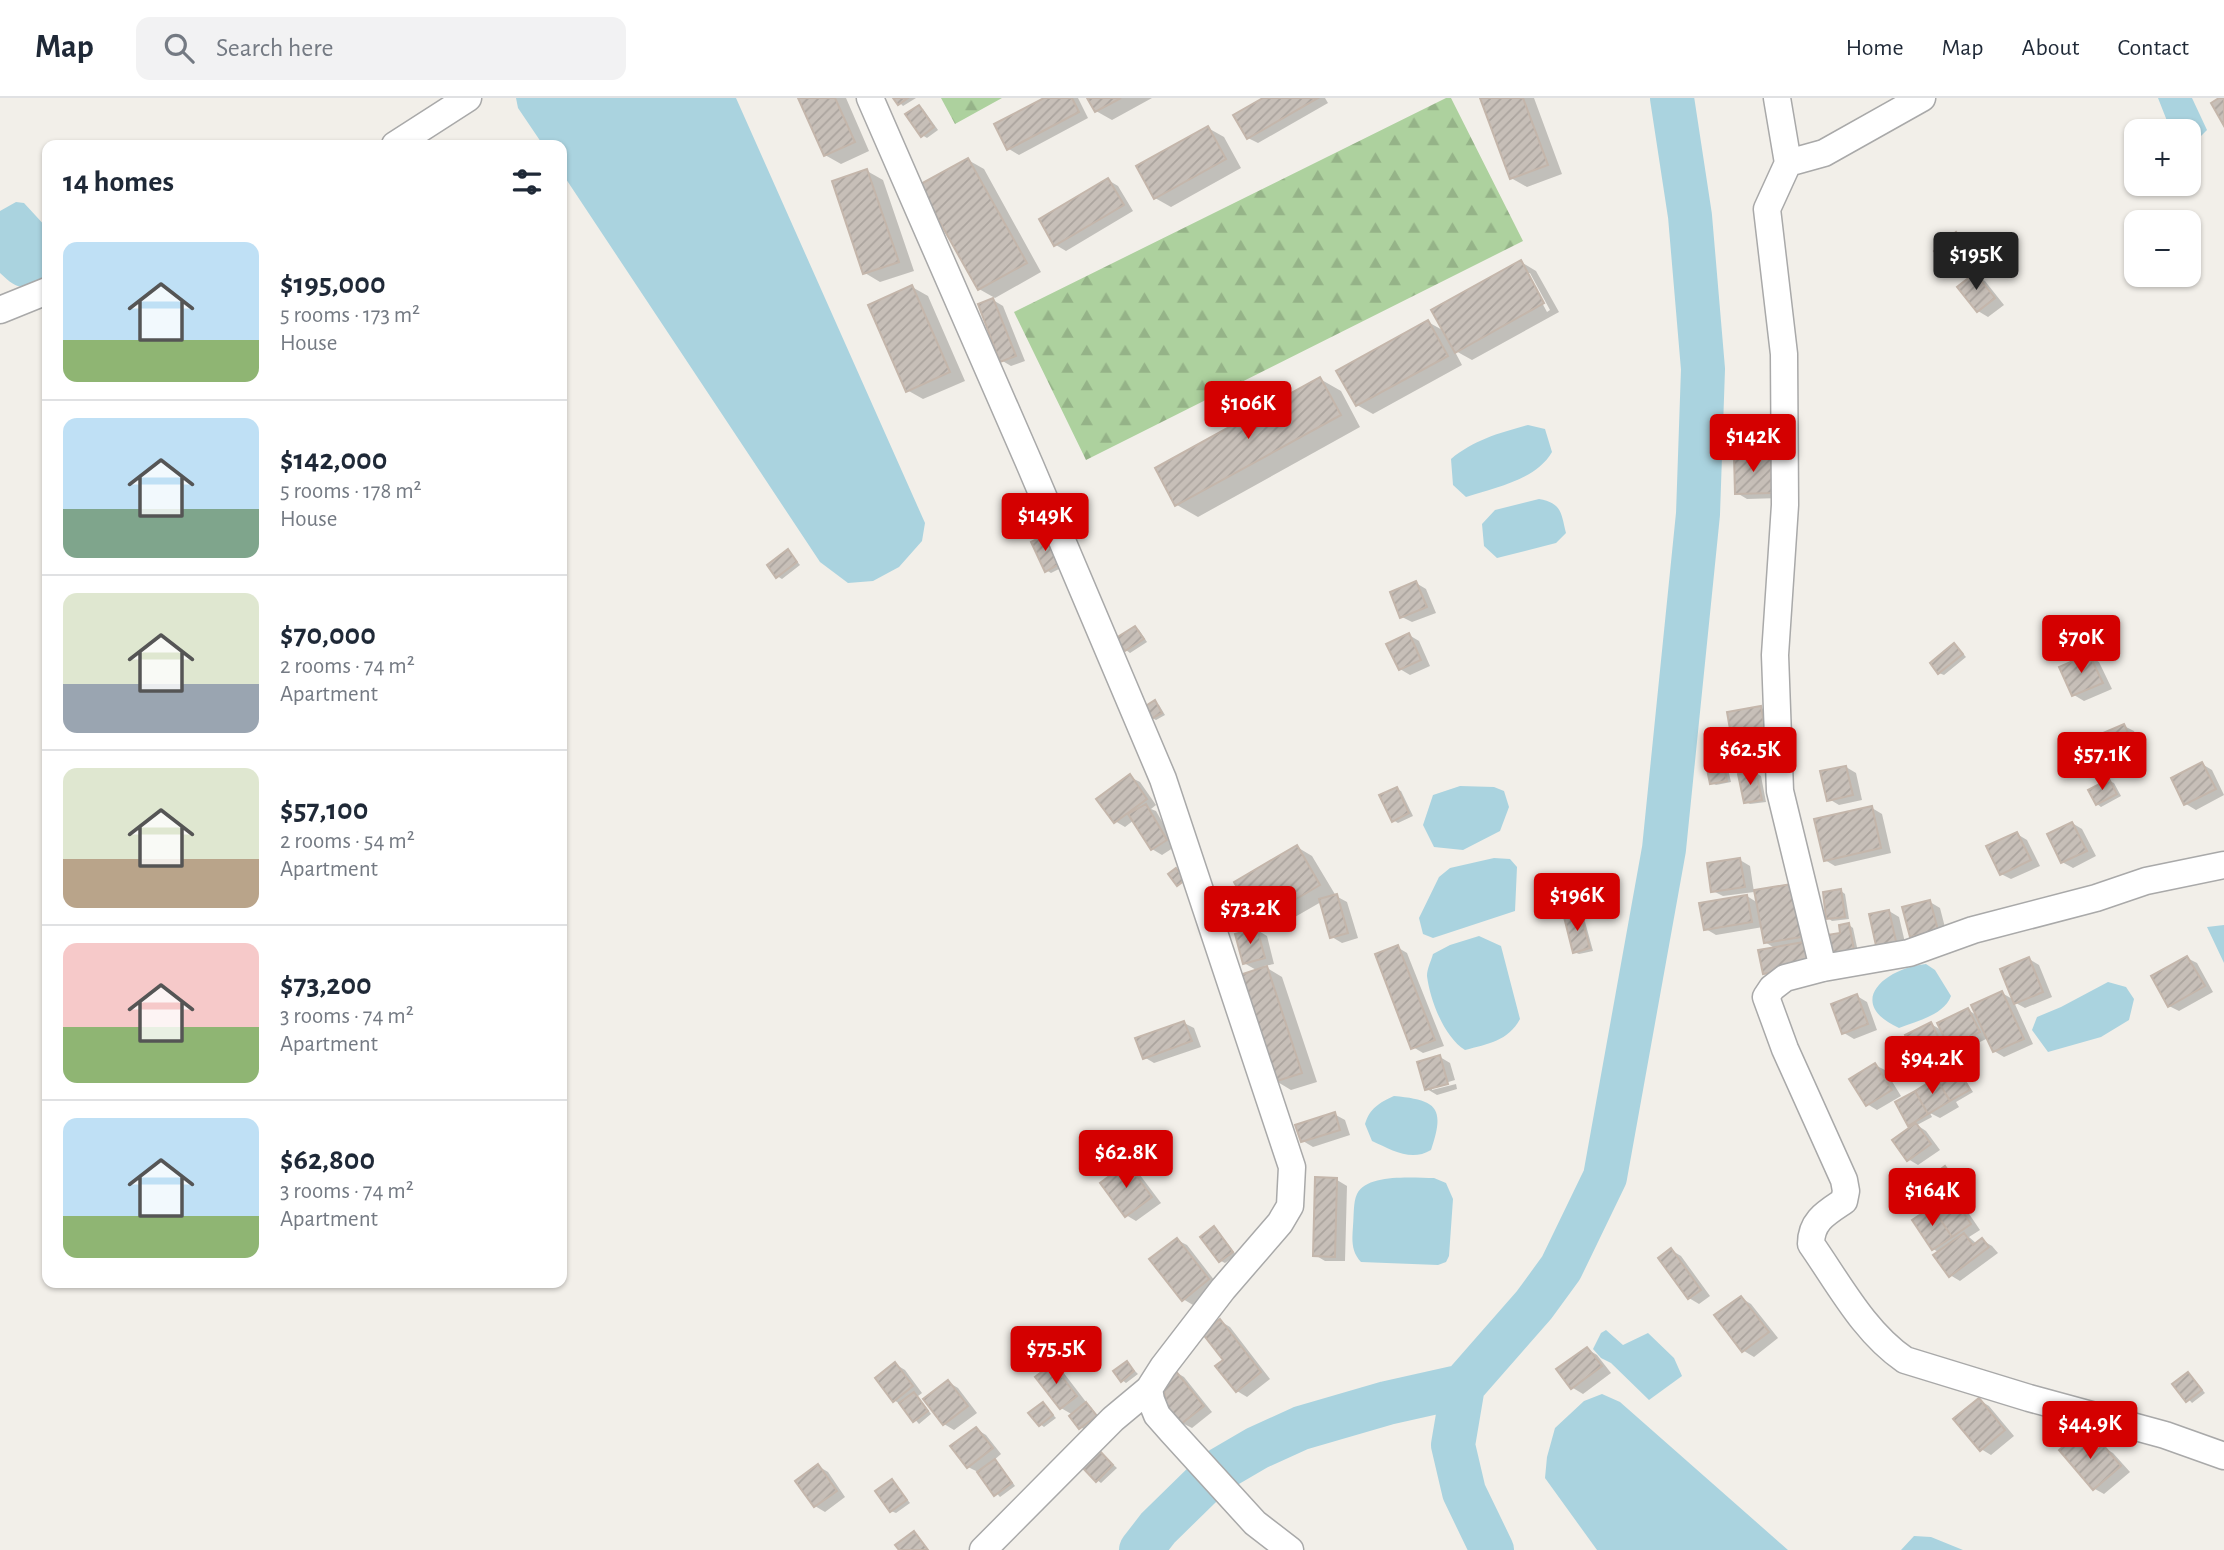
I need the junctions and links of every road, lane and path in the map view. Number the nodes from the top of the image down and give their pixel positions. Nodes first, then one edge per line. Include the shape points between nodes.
1 (468, 98) edge
2 (870, 98) edge
3 (1777, 98) edge
4 (1922, 98) edge
5 (403, 140) edge
6 (1788, 163) junction
7 (42, 294) edge
8 (0, 310) edge
9 (2224, 865) edge
10 (1823, 968) junction
11 (1149, 1389) junction
12 (2224, 1456) edge
13 (983, 1550) edge
14 (1290, 1550) edge

1 - 5 street
2 - 11 street via 1163,779 1292,1167 1290,1206 1280,1223 1223,1289
3 - 6 street
4 - 6 street via 1824,153
6 - 10 street via 1767,209 1784,354 1785,505 1775,655 1780,791
7 - 8 street
9 - 10 street via 2146,881 1909,953
10 - 12 street via 1785,978 1766,997 1844,1180 1844,1201 1818,1219 1811,1230 1811,1244 1868,1325 1905,1360
11 - 13 street via 1103,1428
11 - 14 street via 1157,1415 1255,1522

